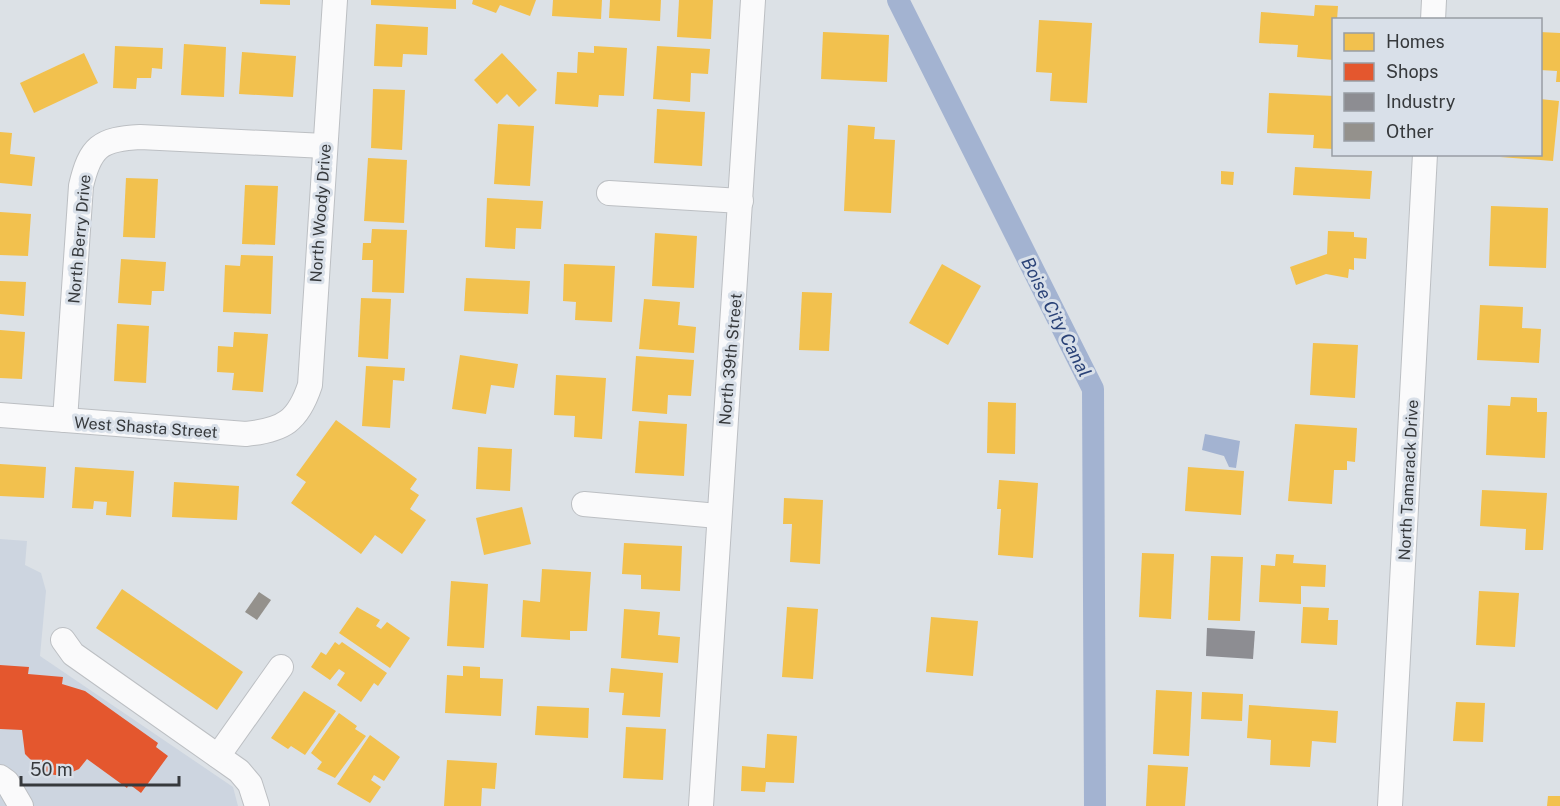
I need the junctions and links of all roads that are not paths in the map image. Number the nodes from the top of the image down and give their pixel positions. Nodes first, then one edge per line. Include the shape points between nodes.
1 (335, 0) edge
2 (753, 0) edge
3 (1434, 0) edge
4 (1433, 18) edge
5 (324, 146) junction
6 (1425, 156) edge
7 (609, 193) dead end
8 (741, 201) junction
9 (0, 415) edge
10 (65, 420) junction
11 (290, 421) joint
12 (584, 504) dead end
13 (718, 516) junction
14 (63, 640) dead end
15 (281, 667) dead end
16 (218, 756) junction
17 (0, 777) edge
18 (21, 806) edge
19 (257, 806) edge
20 (701, 806) edge
21 (1390, 806) edge

1 - 5 street, North Woody Drive
2 - 8 street, North 39th Street
3 - 4 street
5 - 10 street, North Berry Drive via 140,137 117,138 97,147 86,165 81,186
5 - 11 street, North Woody Drive via 310,385 303,405
6 - 21 street, North Tamarack Drive
7 - 8 street
8 - 13 street, North 39th Street
9 - 10 street, West Shasta Street
10 - 11 street, West Shasta Street via 246,434 270,431
12 - 13 street
13 - 20 street, North 39th Street
14 - 16 street via 73,654
15 - 16 street
16 - 19 street via 245,778
17 - 18 street

